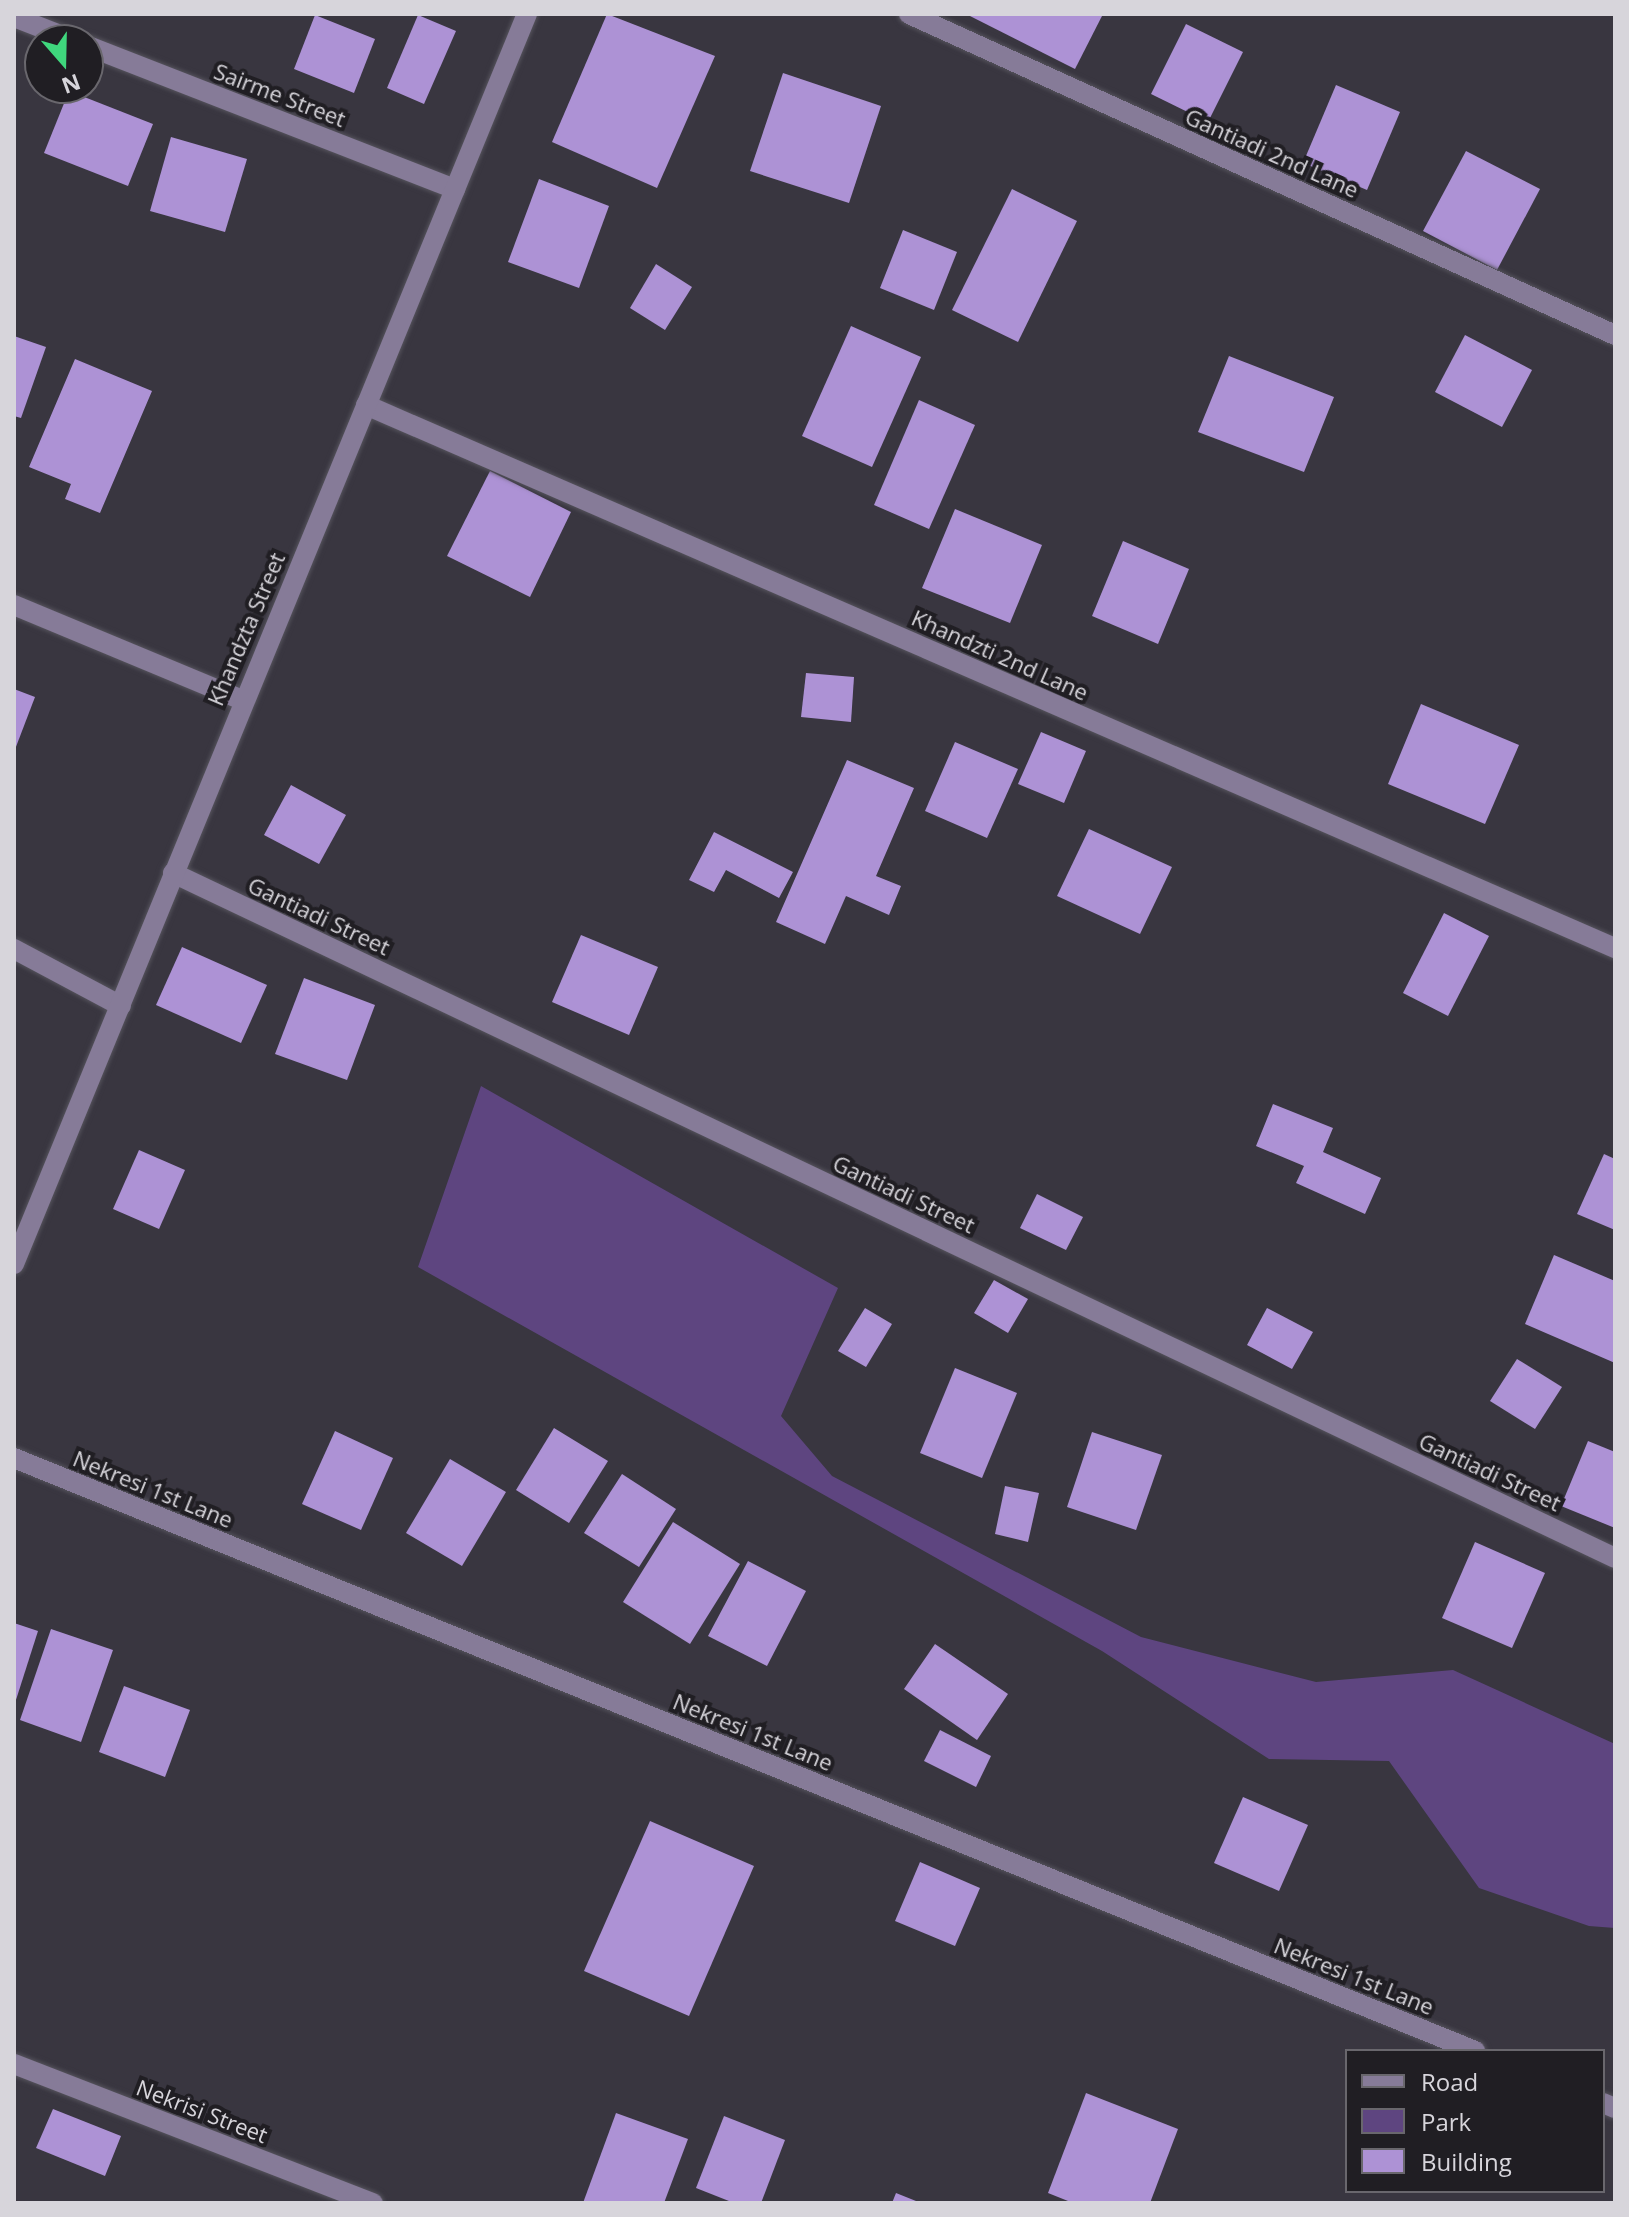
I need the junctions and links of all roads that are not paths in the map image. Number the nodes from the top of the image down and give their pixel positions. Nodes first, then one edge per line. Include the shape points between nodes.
1 (527, 14) edge
2 (909, 14) edge
3 (104, 52) edge
4 (455, 189) junction
5 (1615, 335) edge
6 (366, 405) junction
7 (14, 605) edge
8 (242, 700) junction
9 (173, 873) junction
10 (1615, 948) edge
11 (14, 949) edge
12 (121, 1006) junction
13 (14, 1264) edge
14 (14, 1458) edge
15 (1615, 1558) edge
16 (1470, 2049) edge
17 (14, 2064) edge
18 (373, 2203) edge

1 - 4 street, Khandzta Street
2 - 5 street, Gantiadi 2nd Lane
3 - 4 street, Sairme Street
4 - 6 street, Khandzta Street
6 - 8 street, Khandzta Street
6 - 10 street, Khandzti 2nd Lane
7 - 8 street
8 - 9 street, Khandzta Street
9 - 12 street, Khandzta Street
9 - 15 street, Gantiadi Street
11 - 12 street
12 - 13 street, Khandzta Street
14 - 16 street, Nekresi 1st Lane
17 - 18 street, Nekrisi Street

